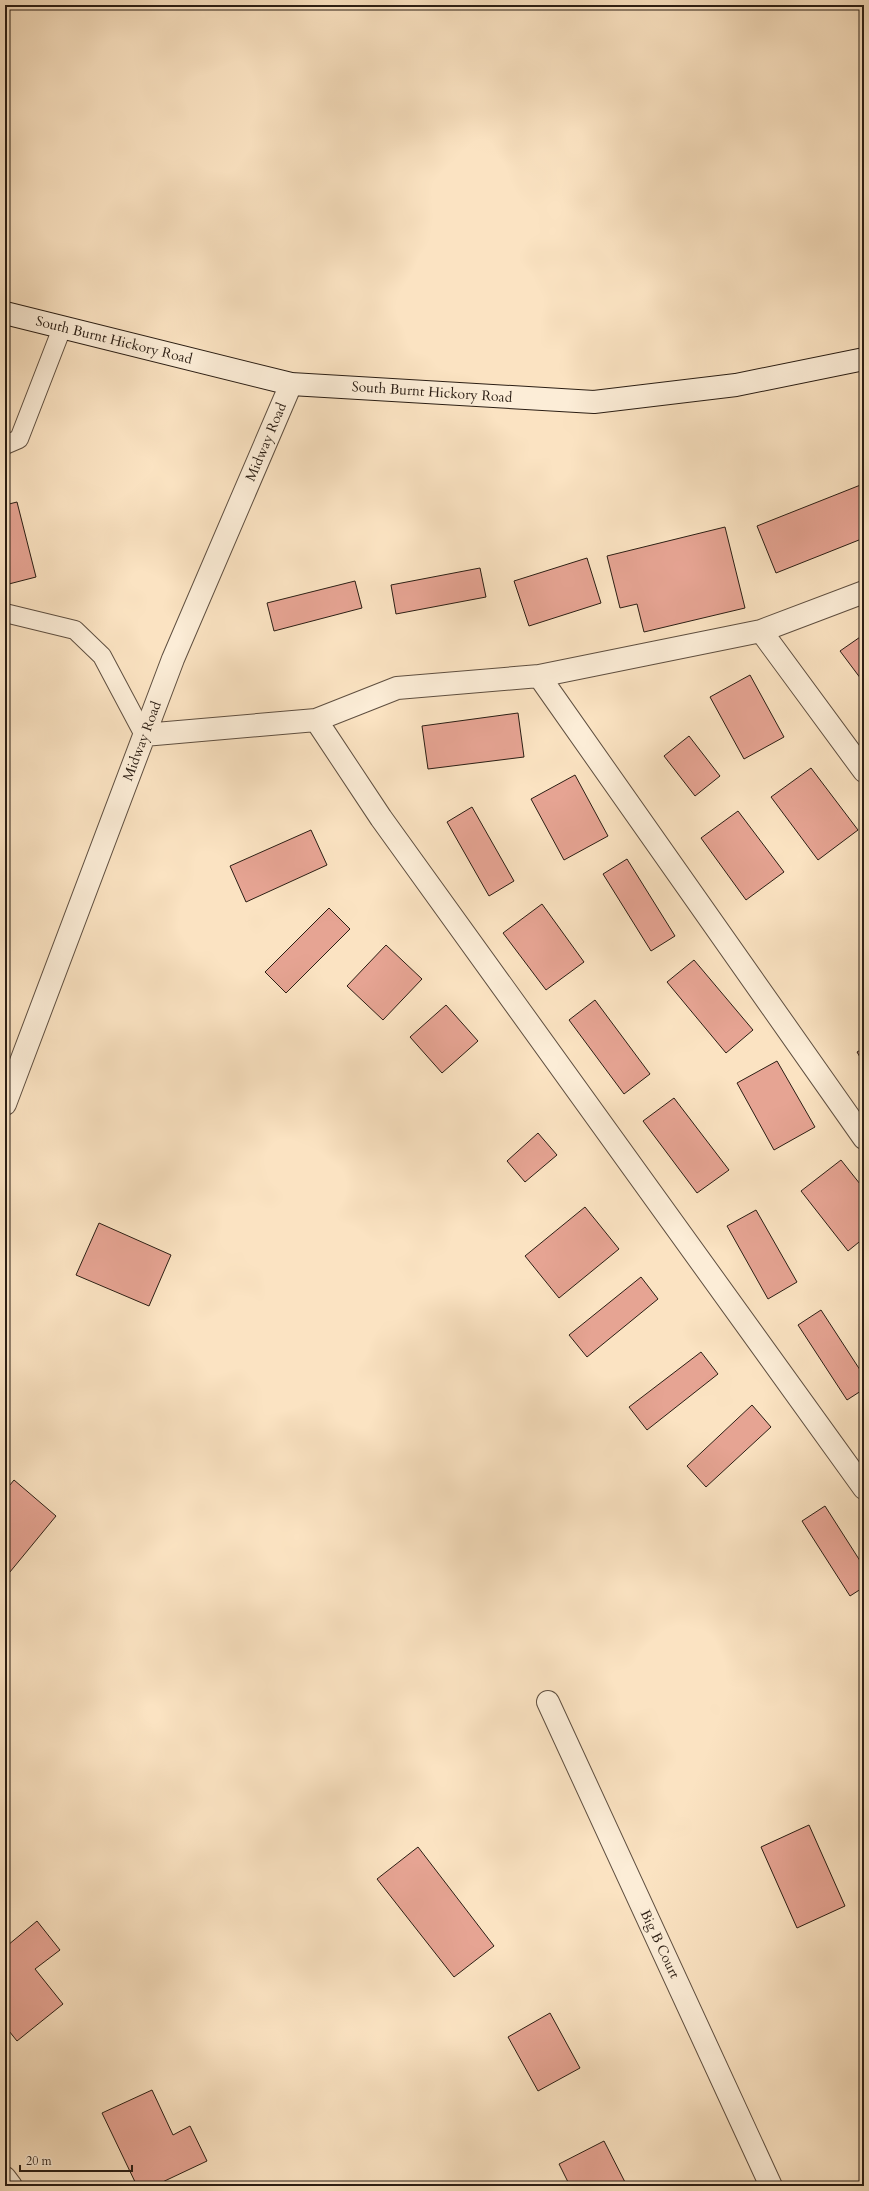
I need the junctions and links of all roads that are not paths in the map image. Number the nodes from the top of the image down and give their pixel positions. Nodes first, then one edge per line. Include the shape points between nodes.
1 (5, 313) edge
2 (62, 328) junction
3 (864, 359) edge
4 (291, 384) junction
5 (5, 445) edge
6 (864, 592) edge
7 (5, 613) edge
8 (761, 631) junction
9 (540, 676) junction
10 (316, 720) junction
11 (144, 735) junction
12 (864, 771) edge
13 (5, 1104) edge
14 (864, 1138) edge
15 (864, 1488) edge
16 (548, 1702) dead end
17 (5, 2178) edge
18 (11, 2186) edge
19 (771, 2186) edge

1 - 2 street, South Burnt Hickory Road
2 - 4 street, South Burnt Hickory Road
2 - 5 lane via 19,439
3 - 4 street, South Burnt Hickory Road via 736,385 594,402
4 - 11 street, Midway Road via 173,659
6 - 8 street
7 - 11 lane via 75,630 102,656
8 - 9 street
8 - 12 street
9 - 10 street via 397,688
9 - 14 street
10 - 11 street
10 - 15 street via 385,824
11 - 13 street, Midway Road
16 - 19 street, Big B Court
17 - 18 street

